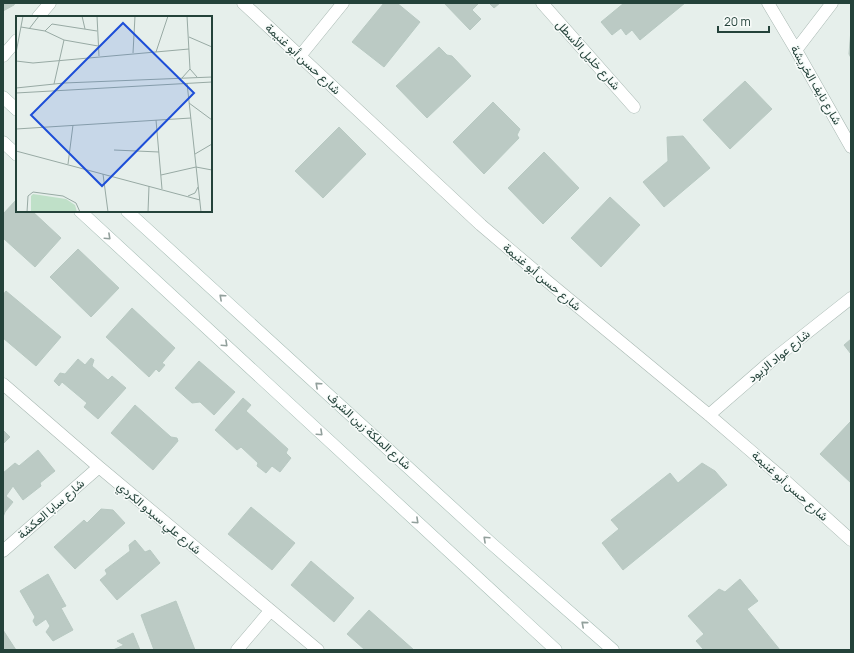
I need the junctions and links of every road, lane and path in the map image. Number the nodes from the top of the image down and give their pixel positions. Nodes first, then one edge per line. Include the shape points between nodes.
1 (50, 3) edge
2 (243, 3) edge
3 (343, 3) edge
4 (542, 3) edge
5 (768, 3) edge
6 (832, 3) edge
7 (39, 16) edge
8 (16, 41) edge
9 (796, 50) junction
10 (3, 56) edge
11 (300, 56) junction
12 (3, 97) edge
13 (634, 107) dead end
14 (16, 109) edge
15 (3, 142) edge
16 (851, 148) edge
17 (16, 154) edge
18 (81, 212) edge
19 (128, 212) edge
20 (851, 298) edge
21 (3, 384) edge
22 (709, 415) junction
23 (98, 467) junction
24 (851, 540) edge
25 (3, 551) edge
26 (270, 611) junction
27 (237, 650) edge
28 (318, 650) edge
29 (556, 650) edge
30 (613, 650) edge

1 - 7 street
2 - 11 street, شارع حسن أبو غنيمة
3 - 11 street
4 - 13 street, شارع خليل الأسطل
5 - 9 street, شارع نايف الخريشة
6 - 9 street
8 - 10 street
9 - 16 street, شارع نايف الخريشة
11 - 22 street, شارع حسن أبو غنيمة via 481,224
12 - 14 street
15 - 17 street
18 -> 29 street
30 -> 19 street, شارع الملكة زين الشرف via 492,544
20 - 22 street, شارع عواد الزيود via 770,362
21 - 23 street, شارع علي سيدو الكردي
22 - 24 street, شارع حسن أبو غنيمة
23 - 25 street, شارع سابا العكشة
23 - 26 street, شارع علي سيدو الكردي
26 - 27 street
26 - 28 street, شارع علي سيدو الكردي

